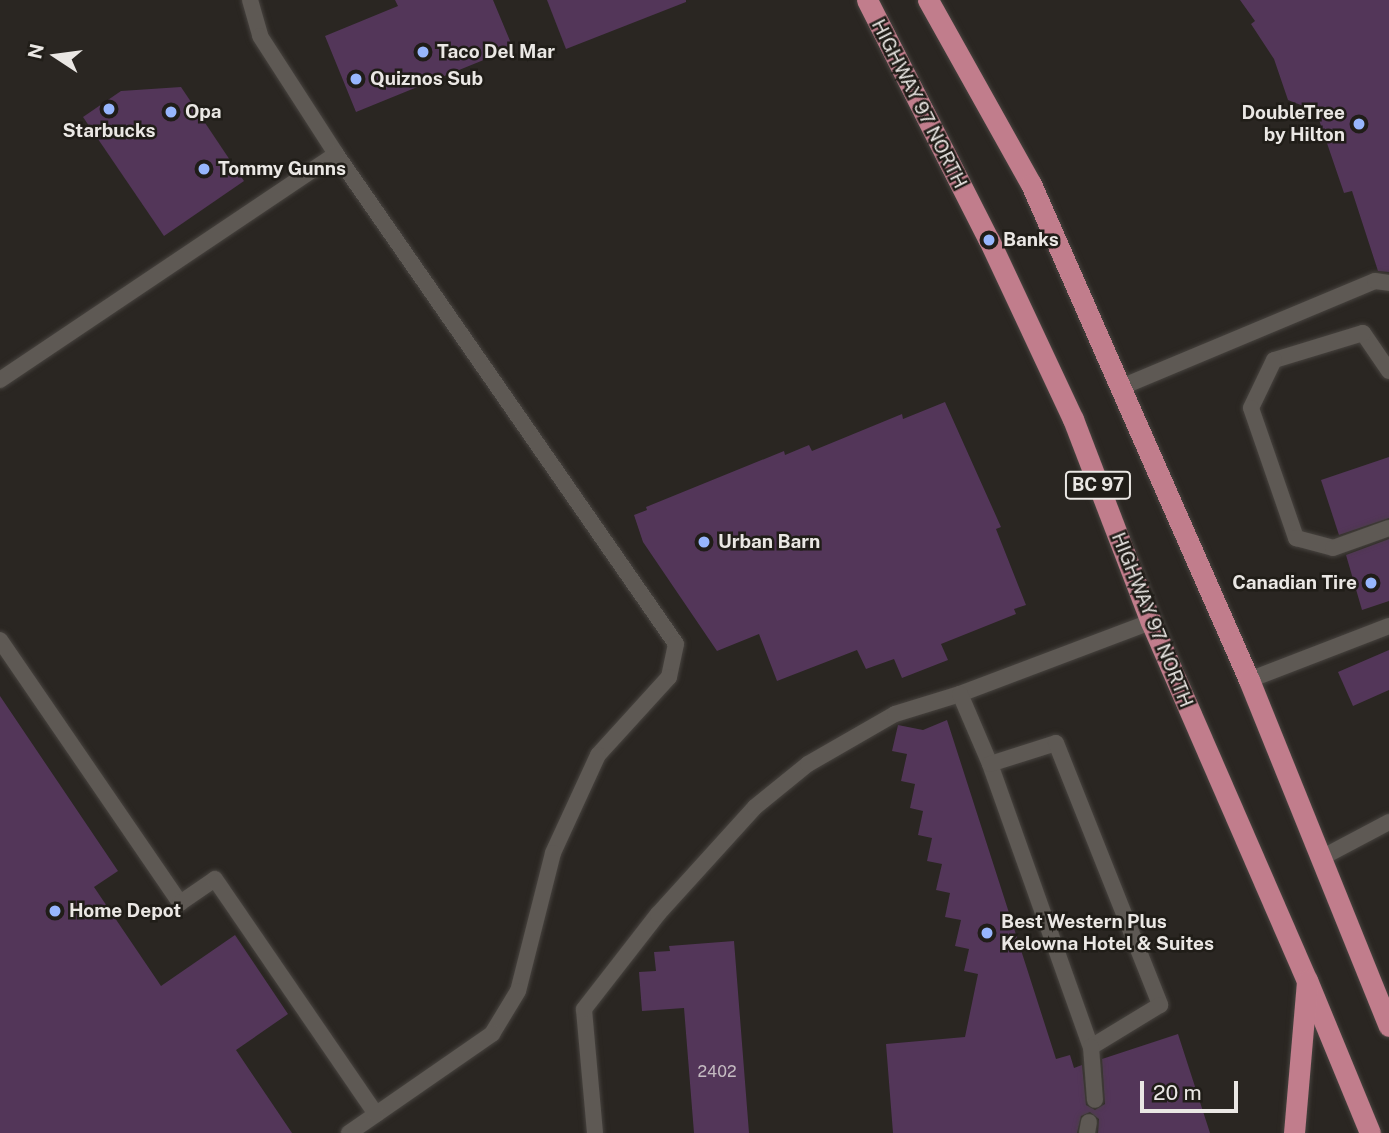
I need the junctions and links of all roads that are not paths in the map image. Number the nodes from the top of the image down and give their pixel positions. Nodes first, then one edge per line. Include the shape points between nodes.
1 (250, 0) edge
2 (867, 0) edge
3 (928, 0) edge
4 (335, 154) junction
5 (1389, 283) edge
6 (1389, 371) edge
7 (0, 380) edge
8 (1119, 387) junction
9 (1389, 528) edge
10 (1151, 622) junction
11 (1389, 626) edge
12 (0, 640) edge
13 (1249, 680) junction
14 (960, 694) junction
15 (990, 764) junction
16 (1389, 822) edge
17 (1321, 858) junction
18 (1367, 971) junction
19 (1307, 980) junction
20 (1389, 991) edge
21 (1389, 1026) edge
22 (1091, 1047) junction
23 (1095, 1100) dead end
24 (376, 1114) junction
25 (349, 1133) edge
26 (595, 1133) edge
27 (1294, 1133) edge
28 (1370, 1133) edge

1 - 4 lane via 260,36
2 - 10 highway, HIGHWAY 97 NORTH / BC 97 via 989,240 1073,419
3 - 8 highway, BC 97 via 1031,184
4 - 7 lane
4 - 24 lane via 676,644 669,677 598,755 553,853 518,991 492,1034
5 - 8 lane via 1375,281
6 - 9 lane via 1363,333 1274,360 1251,408 1296,538 1333,548
8 - 13 highway, BC 97
10 - 14 lane
10 - 19 highway, HIGHWAY 97 NORTH / BC 97
11 - 13 lane
12 - 24 lane via 180,903 215,879
13 - 17 highway, BC 97
14 - 15 lane
14 - 26 lane via 895,714 808,764 755,807 658,914 584,1009
15 - 22 lane
15 - 22 lane via 1056,743 1160,1005
16 - 17 lane
17 - 18 highway, BC 97
18 - 20 highway
18 - 21 highway, BC 97
19 - 27 highway
19 - 28 highway, HIGHWAY 97 NORTH / BC 97
22 - 23 lane
24 - 25 lane

